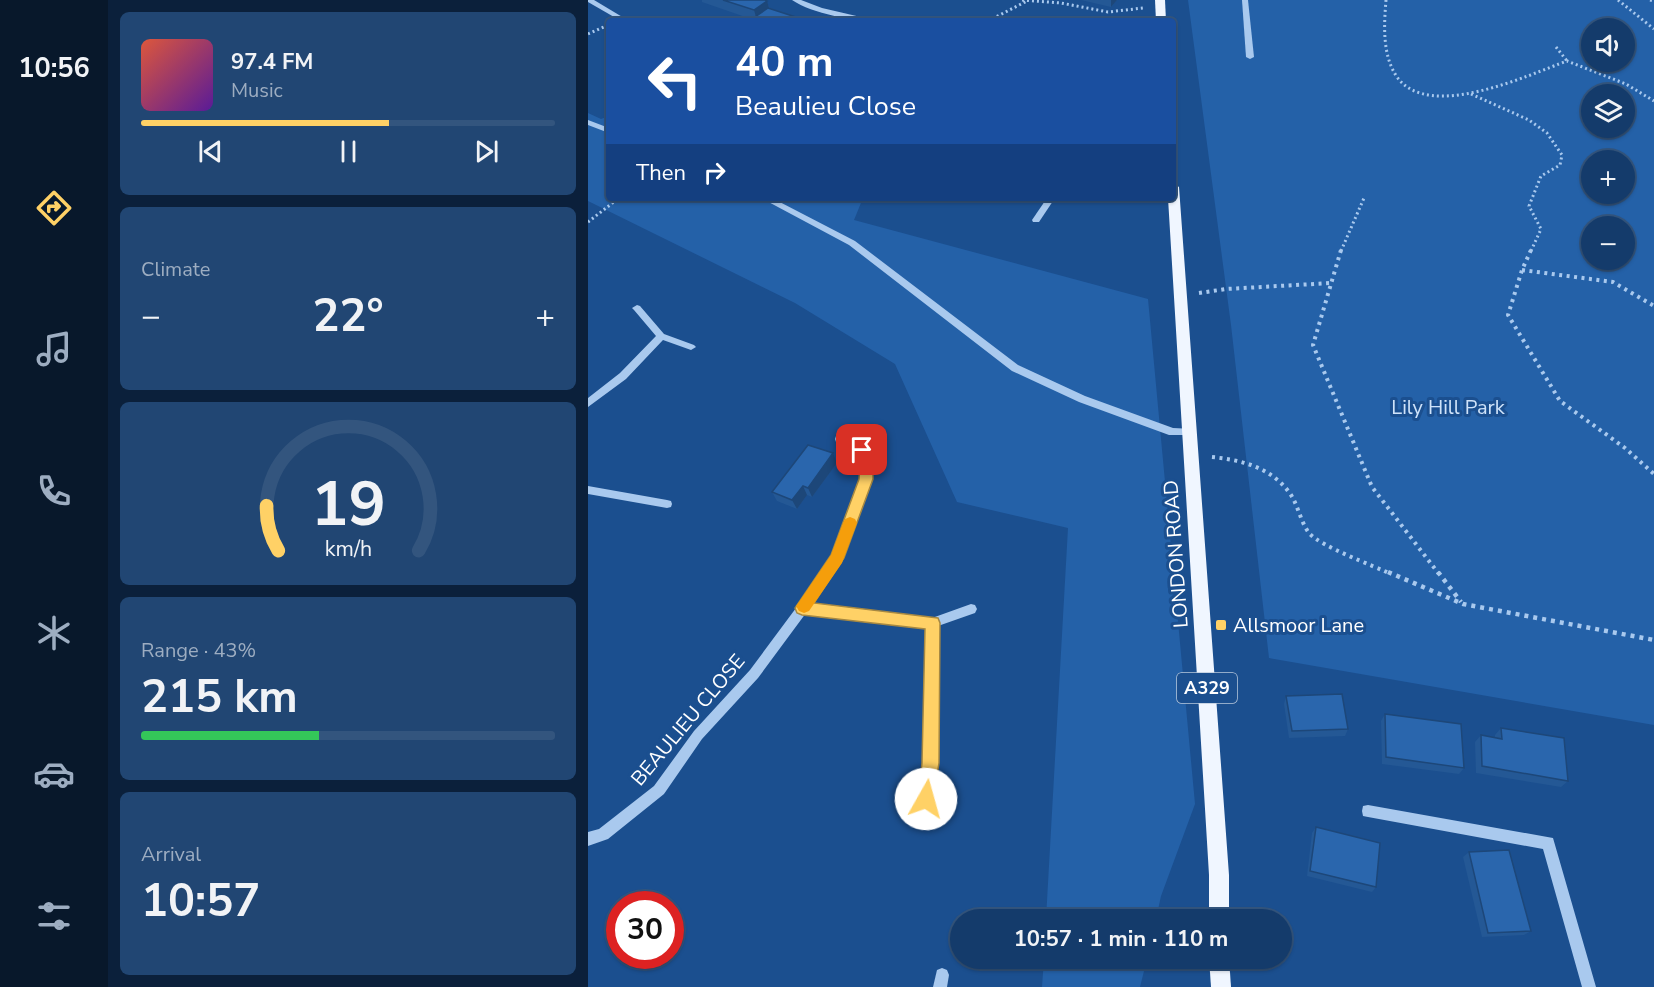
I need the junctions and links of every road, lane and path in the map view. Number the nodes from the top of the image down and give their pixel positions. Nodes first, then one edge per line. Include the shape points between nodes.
1 (589, 0) edge
2 (795, 0) edge
3 (1022, 0) edge
4 (1160, 0) edge
5 (1245, 0) edge
6 (1386, 0) edge
7 (1618, 0) edge
8 (1650, 0) edge
9 (1029, 1) edge
10 (1654, 1) edge
11 (1149, 7) dead end
12 (621, 18) edge
13 (860, 18) edge
14 (994, 18) edge
15 (1161, 18) edge
16 (606, 26) edge
17 (1654, 29) edge
18 (588, 34) edge
19 (1556, 47) dead end
20 (1250, 57) dead end
21 (1567, 61) junction
22 (1472, 94) junction
23 (1654, 101) edge
24 (588, 122) edge
25 (606, 130) edge
26 (1364, 198) dead end
27 (615, 201) edge
28 (771, 201) edge
29 (1049, 201) edge
30 (1174, 201) edge
31 (1036, 220) dead end
32 (588, 222) edge
33 (1522, 270) junction
34 (1331, 283) junction
35 (1198, 294) dead end
36 (1654, 301) edge
37 (1654, 306) edge
38 (637, 308) dead end
39 (661, 336) junction
40 (691, 348) dead end
41 (588, 403) edge
42 (1190, 432) junction
43 (840, 439) dead end
44 (1214, 457) dead end
45 (1654, 474) edge
46 (588, 490) edge
47 (667, 504) dead end
48 (1463, 604) junction
49 (802, 608) junction
50 (971, 609) dead end
51 (932, 623) junction
52 (1654, 640) edge
53 (926, 799) dead end
54 (1368, 811) dead end
55 (588, 839) edge
56 (1219, 909) edge
57 (1589, 987) edge

1 - 12 street
2 - 13 street
3 - 9 path
4 - 15 main road
5 - 20 street
6 - 22 path via 1387,51 1404,85 1433,95
7 - 17 path
8 - 10 path
9 - 11 path via 1108,12
9 - 14 path
16 - 18 path
19 - 21 path
21 - 22 path
21 - 23 path via 1626,84
22 - 33 path via 1529,120 1547,133 1562,155 1560,165 1541,176 1529,206 1541,229
24 - 25 street
26 - 34 path
27 - 32 path
28 - 42 street via 852,243 1016,368 1082,399 1173,432
29 - 31 street
30 - 42 main road, LONDON ROAD / A329
33 - 37 path via 1613,282
33 - 45 path via 1508,315 1560,401
34 - 35 path
34 - 48 path via 1313,345 1372,487
36 - 37 path
38 - 39 street
39 - 40 street
39 - 41 street via 623,376
42 - 56 main road, LONDON ROAD / A329
43 - 49 street, BEAULIEU CLOSE via 862,450 866,479 837,558
44 - 48 path via 1240,460 1267,472 1288,492 1310,534 1345,554
46 - 47 street
48 - 52 path
49 - 51 street
49 - 55 street, BEAULIEU CLOSE via 754,674 698,735 659,790 603,834
50 - 51 street
51 - 53 street
54 - 57 street via 1548,843

